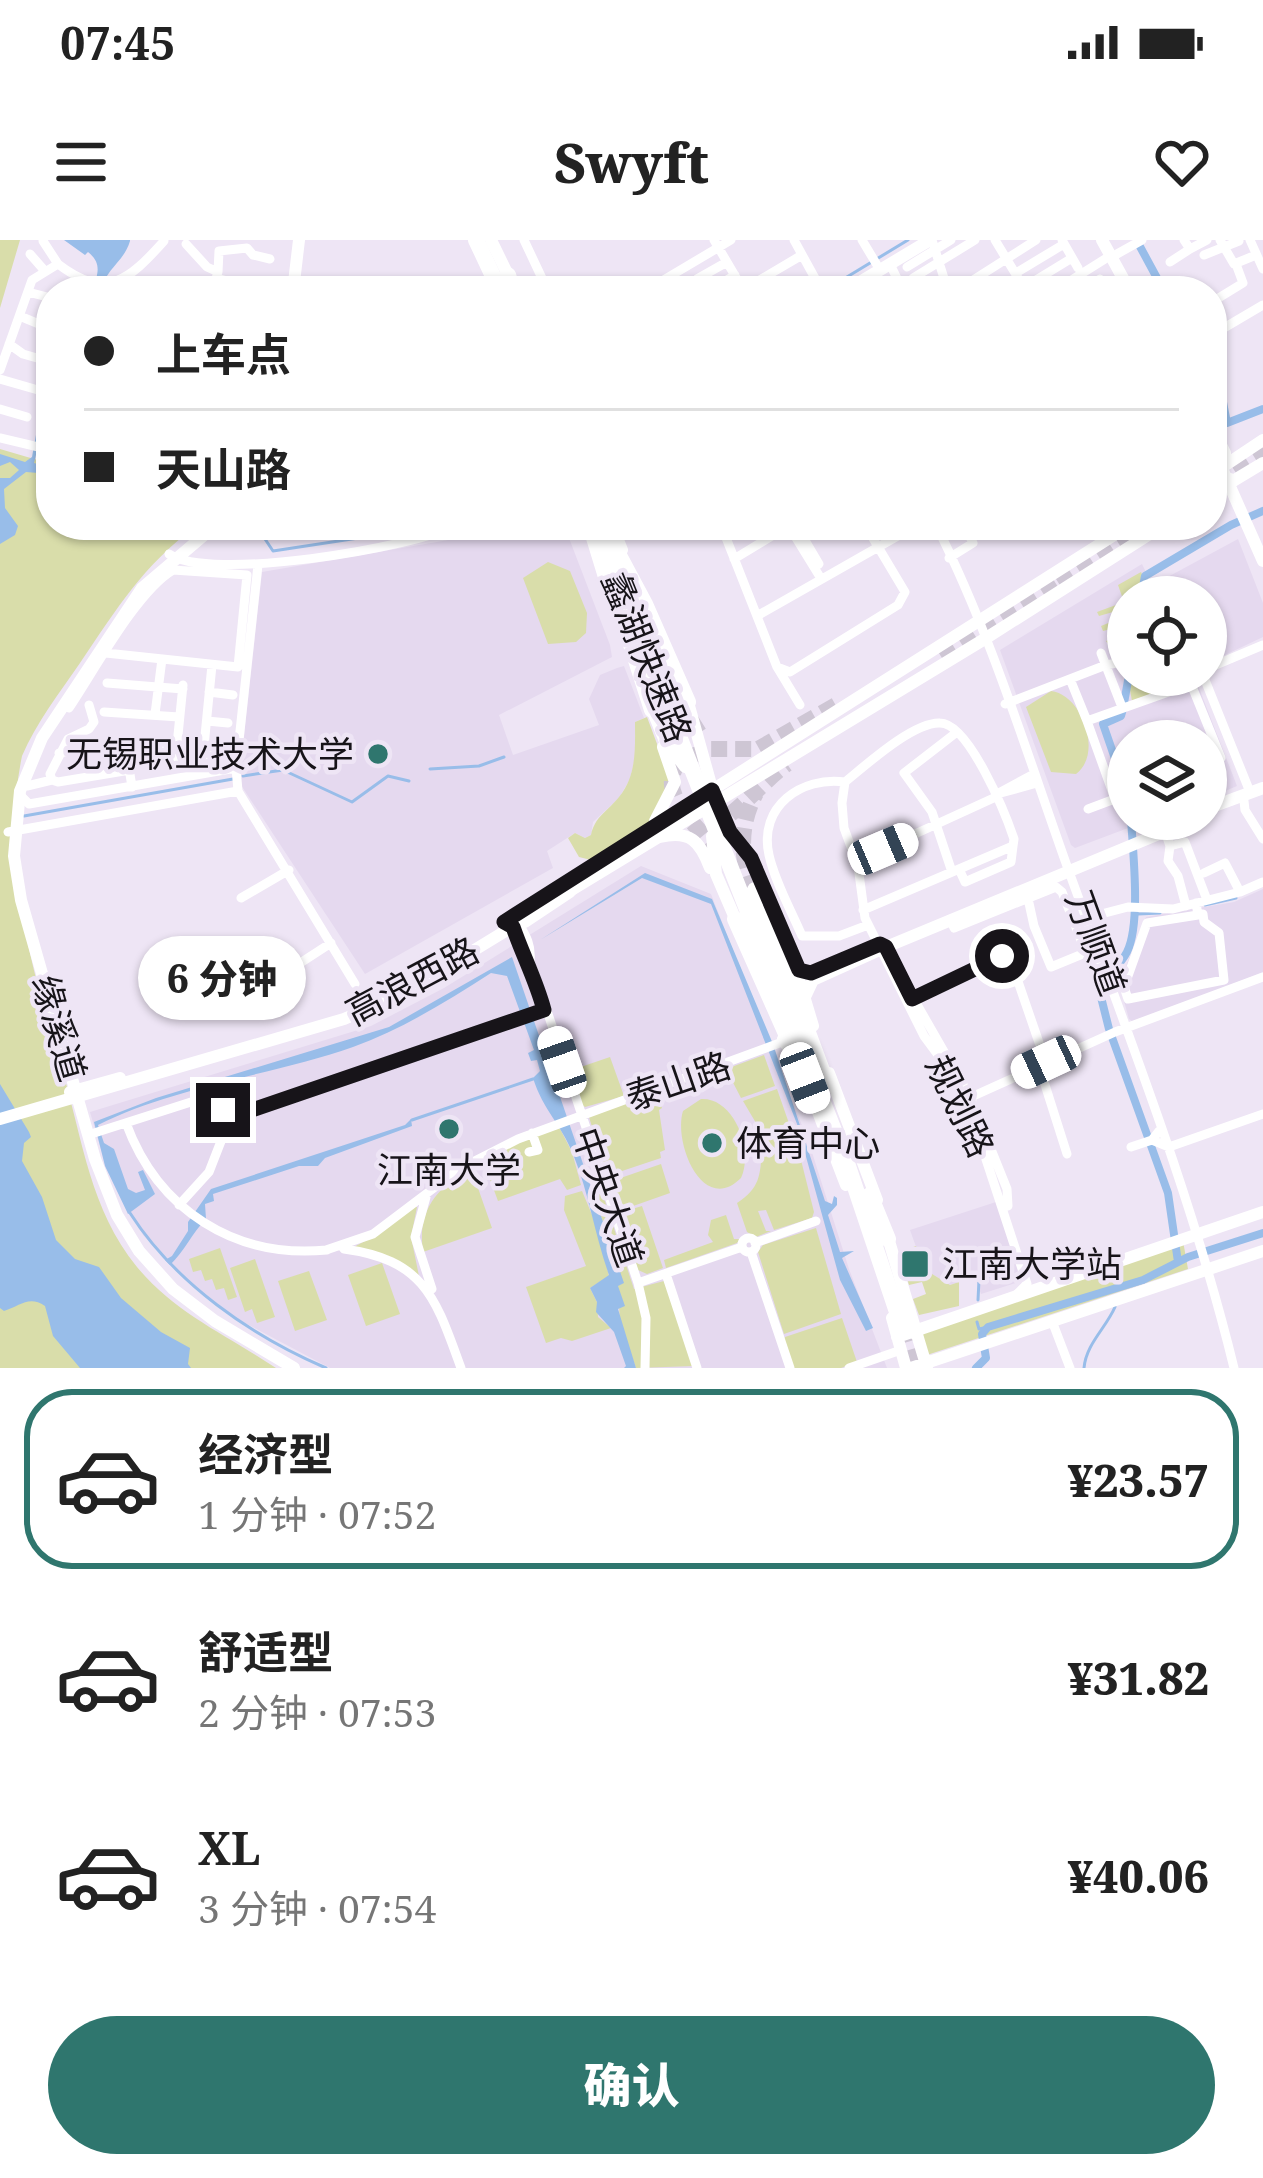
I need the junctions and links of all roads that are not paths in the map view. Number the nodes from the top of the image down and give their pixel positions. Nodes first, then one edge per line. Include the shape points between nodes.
1 (295, 240) edge
2 (480, 240) edge
3 (524, 240) edge
4 (731, 240) edge
5 (792, 240) edge
6 (862, 240) edge
7 (951, 240) edge
8 (975, 240) edge
9 (1036, 240) edge
10 (1106, 240) edge
11 (1207, 240) edge
12 (1250, 240) edge
13 (43, 241) edge
14 (164, 241) edge
15 (999, 241) edge
16 (1239, 241) edge
17 (187, 242) edge
18 (1063, 242) edge
19 (1139, 242) edge
20 (1222, 242) edge
21 (251, 244) edge
22 (717, 244) edge
23 (934, 245) edge
24 (1187, 245) edge
25 (30, 254) dead end
26 (1204, 255) dead end
27 (1256, 255) junction
28 (801, 256) junction
29 (1111, 256) junction
30 (270, 259) dead end
31 (1006, 259) junction
32 (728, 262) junction
33 (1170, 262) dead end
34 (58, 264) junction
35 (881, 264) junction
36 (1236, 264) junction
37 (1263, 269) edge
38 (39, 270) junction
39 (910, 273) dead end
40 (1016, 273) junction
41 (217, 275) junction
42 (735, 275) edge
43 (84, 276) edge
44 (136, 276) edge
45 (220, 276) edge
46 (291, 276) edge
47 (500, 276) edge
48 (541, 276) edge
49 (670, 276) edge
50 (708, 276) edge
51 (768, 276) edge
52 (812, 276) edge
53 (865, 276) edge
54 (891, 276) edge
55 (943, 276) edge
56 (977, 276) edge
57 (1017, 276) edge
58 (1050, 276) edge
59 (1081, 276) edge
60 (1124, 276) edge
61 (1126, 276) edge
62 (28, 292) junction
63 (1227, 293) edge
64 (36, 294) edge
65 (1263, 304) edge
66 (22, 316) junction
67 (36, 322) edge
68 (1227, 325) edge
69 (8, 344) junction
70 (36, 358) edge
71 (0, 374) edge
72 (36, 389) edge
73 (0, 409) edge
74 (27, 417) dead end
75 (0, 438) edge
76 (1263, 440) edge
77 (36, 448) edge
78 (1263, 464) edge
79 (1227, 474) edge
80 (1249, 518) junction
81 (192, 540) edge
82 (408, 540) edge
83 (604, 540) edge
84 (605, 540) edge
85 (606, 540) edge
86 (608, 540) edge
87 (608, 540) edge
88 (727, 540) edge
89 (766, 540) edge
90 (800, 540) edge
91 (874, 540) edge
92 (886, 540) edge
93 (889, 540) edge
94 (941, 540) edge
95 (972, 540) edge
96 (1106, 540) edge
97 (1140, 540) edge
98 (1263, 541) edge
99 (878, 546) junction
100 (171, 556) junction
101 (950, 558) junction
102 (734, 559) junction
103 (1263, 561) edge
104 (258, 565) junction
105 (822, 575) junction
106 (757, 616) junction
107 (979, 621) junction
108 (986, 638) junction
109 (1263, 645) edge
110 (106, 653) junction
111 (1101, 653) dead end
112 (162, 659) junction
113 (1227, 661) edge
114 (212, 664) junction
115 (1106, 665) junction
116 (777, 667) junction
117 (1070, 679) junction
118 (107, 683) dead end
119 (158, 687) junction
120 (182, 688) junction
121 (209, 694) junction
122 (233, 695) dead end
123 (1151, 696) edge
124 (1214, 696) edge
125 (683, 701) junction
126 (1007, 704) junction
127 (89, 705) dead end
128 (800, 705) dead end
129 (1122, 706) junction
130 (104, 712) dead end
131 (179, 713) junction
132 (656, 713) junction
133 (154, 714) junction
134 (207, 716) junction
135 (1087, 721) junction
136 (228, 723) dead end
137 (957, 732) junction
138 (205, 740) junction
139 (177, 745) junction
140 (226, 752) dead end
141 (59, 753) junction
142 (203, 756) junction
143 (1107, 763) edge
144 (236, 768) junction
145 (130, 770) junction
146 (1034, 779) junction
147 (52, 780) junction
148 (845, 782) junction
149 (132, 787) junction
150 (238, 791) junction
151 (23, 793) junction
152 (1255, 794) edge
153 (714, 795) junction
154 (998, 795) junction
155 (1107, 801) edge
156 (700, 804) junction
157 (1088, 808) dead end
158 (938, 825) junction
159 (650, 830) junction
160 (11, 832) junction
161 (1259, 838) edge
162 (1133, 840) edge
163 (1170, 840) edge
164 (642, 844) junction
165 (1171, 846) junction
166 (856, 861) junction
167 (1066, 866) junction
168 (289, 870) junction
169 (955, 871) junction
170 (1204, 873) dead end
171 (1263, 882) edge
172 (568, 887) tunnel mouth
173 (724, 889) junction
174 (759, 890) junction
175 (1240, 892) junction
176 (1027, 893) junction
177 (241, 898) dead end
178 (1197, 906) junction
179 (863, 910) junction
180 (745, 914) junction
181 (949, 917) junction
182 (1086, 918) junction
183 (517, 920) junction
184 (868, 925) junction
185 (754, 940) dead end
186 (331, 944) junction
187 (883, 947) junction
188 (1085, 953) junction
189 (795, 966) junction
190 (284, 968) dead end
191 (1105, 973) junction
192 (1263, 978) edge
193 (355, 984) dead end
194 (805, 998) junction
195 (912, 999) junction
196 (539, 1012) junction
197 (1119, 1033) junction
198 (775, 1045) junction
199 (1045, 1065) junction
200 (807, 1073) junction
201 (70, 1096) junction
202 (833, 1105) junction
203 (970, 1107) junction
204 (232, 1113) junction
205 (1263, 1114) edge
206 (0, 1116) edge
207 (575, 1117) junction
208 (126, 1123) junction
209 (94, 1133) junction
210 (532, 1133) junction
211 (1153, 1142) junction
212 (529, 1152) dead end
213 (1067, 1154) dead end
214 (847, 1156) junction
215 (429, 1192) junction
216 (179, 1205) junction
217 (1263, 1212) edge
218 (816, 1221) dead end
219 (888, 1239) junction
220 (1189, 1239) junction
221 (869, 1243) junction
222 (749, 1247) junction
223 (326, 1250) junction
224 (1263, 1251) edge
225 (1207, 1266) junction
226 (666, 1274) junction
227 (638, 1283) junction
228 (1038, 1286) junction
229 (1017, 1294) junction
230 (436, 1299) junction
231 (1051, 1322) junction
232 (905, 1334) junction
233 (918, 1367) edge
234 (284, 1368) edge
235 (294, 1368) edge
236 (461, 1368) edge
237 (645, 1368) edge
238 (698, 1368) edge
239 (790, 1368) edge
240 (849, 1368) edge
241 (1068, 1368) edge
242 (1232, 1368) edge

1 - 46 main road
2 - 47 highway
3 - 48 street
4 - 22 street
5 - 28 street
6 - 35 street
7 - 23 street
8 - 23 street
9 - 31 street
10 - 29 main road
10 - 61 main road
11 - 24 street
12 - 27 street
13 - 34 street
14 - 17 street
14 - 44 street
15 - 31 street
16 - 20 street
17 - 41 street
18 - 40 street
18 - 58 street via 1075,263
19 - 29 street
20 - 26 street
20 - 36 street
21 - 30 street via 253,255
21 - 41 street via 219,250
22 - 32 street
22 - 49 street
23 - 35 main road
23 - 39 street
23 - 55 street
24 - 33 street
25 - 38 street
27 - 36 street
27 - 37 street
28 - 51 street
28 - 52 street
29 - 59 street
29 - 60 main road
31 - 40 street
31 - 56 street
32 - 42 street
32 - 50 street
34 - 38 street
34 - 43 street
35 - 53 main road
35 - 54 street
36 - 63 street via 1243,283
38 - 62 street
40 - 57 street
41 - 45 street
62 - 64 street
62 - 66 street
65 - 68 street
66 - 67 street
66 - 69 street
69 - 70 street
69 - 71 street
71 - 72 street
73 - 74 street
75 - 77 street
76 - 79 main road
78 - 79 main road
79 - 80 main road
80 - 98 main road
80 - 103 main road
81 - 100 main road, 缘溪道
82 - 104 street
83 - 132 main road via 621,633
84 - 132 highway via 623,628
85 - 180 highway, 蠡湖快速路
86 - 125 highway
87 - 125 main road via 657,619
88 - 102 street
89 - 102 street
90 - 105 street
91 - 99 street
92 - 99 street
93 - 99 street
94 - 101 street, 万顺道
95 - 101 street
96 - 107 main road
97 - 108 main road
99 - 105 street via 822,582
99 - 116 street via 905,592 898,604 790,672
100 - 104 street
100 - 151 main road, 缘溪道 via 124,610 42,738
100 - 160 main road, 缘溪道 via 119,608 41,728 16,780
101 - 107 street, 万顺道
102 - 106 street
104 - 144 street
105 - 106 street
106 - 116 street
107 - 108 street, 万顺道
107 - 153 main road
108 - 126 street, 万顺道
108 - 153 main road
109 - 113 street
110 - 112 street
110 - 114 street via 166,574 244,572 238,668
110 - 151 street via 49,737
111 - 115 street
112 - 114 street
112 - 119 street
114 - 121 street
115 - 117 street
115 - 129 street
116 - 128 street
117 - 126 street
117 - 135 street
118 - 119 street
119 - 120 street
119 - 133 street
120 - 121 street
120 - 131 street
121 - 122 street
121 - 134 street
123 - 129 street
124 - 152 street
125 - 153 main road
126 - 146 street, 万顺道
127 - 141 street via 94,722
129 - 135 street
130 - 133 street
131 - 133 street
131 - 134 street
131 - 139 street
132 - 156 main road
132 - 159 main road via 675,782
134 - 136 street
134 - 138 street
135 - 143 street
137 - 148 street via 938,722
137 - 154 street
137 - 158 street via 904,773
138 - 139 street
138 - 142 street
139 - 141 street
140 - 142 street
141 - 147 street
142 - 145 street
144 - 149 street
144 - 150 street
145 - 147 street
145 - 149 street
146 - 154 street
146 - 167 street, 万顺道
147 - 151 street
148 - 166 street via 844,829
148 - 184 street via 825,779 789,794 768,832 768,854 802,936 839,936
149 - 151 street via 29,805
150 - 160 street
150 - 168 street
151 - 160 main road, 缘溪道
152 - 161 street
153 - 156 main road, 高浪西路
153 - 174 main road via 751,858
154 - 158 street
154 - 169 street via 1014,839 1011,862 964,883
155 - 157 street
156 - 159 main road, 高浪西路
156 - 164 main road, 高浪西路
156 - 173 main road
158 - 166 street
158 - 169 street
159 - 183 main road, 高浪西路
160 - 201 main road, 缘溪道 via 15,903
162 - 167 main road
163 - 165 street
164 - 173 main road via 690,836
164 - 183 main road, 高浪西路
165 - 178 street via 1168,861
165 - 178 street via 1186,842
166 - 179 street
167 - 176 main road
167 - 181 main road
167 - 182 street, 万顺道
167 - 191 street, 万顺道
168 - 177 street
168 - 186 street
169 - 179 street
170 - 175 street via 1225,863
171 - 175 street
172 - 183 highway
173 - 180 main road
174 - 189 main road
174 - 202 highway
175 - 178 street
176 - 181 main road
176 - 188 street via 1062,892
176 - 188 street via 1052,967
178 - 178 street via 1219,933 1223,980 1128,999 1124,987 1147,923
178 - 182 street via 1136,906
179 - 184 street
180 - 198 main road
180 - 200 highway via 780,1023
180 - 202 highway, 蠡湖快速路
180 - 214 highway, 蠡湖快速路
181 - 187 main road
182 - 191 street, 万顺道
183 - 196 street, 中央大道
183 - 201 main road, 高浪西路 via 352,1008
184 - 187 street
185 - 200 highway
186 - 190 street
186 - 193 street
187 - 189 main road via 811,973
187 - 194 main road via 813,980
187 - 195 street, 规划路
187 - 203 street, 规划路 via 905,1002
188 - 191 street
189 - 194 main road
191 - 197 street, 万顺道
192 - 197 street
194 - 219 main road
195 - 199 street via 1010,958
195 - 203 street, 规划路 via 949,1055
196 - 204 street
196 - 207 street, 中央大道
197 - 199 street
197 - 211 street, 万顺道
197 - 211 street, 万顺道
198 - 207 street, 泰山路
198 - 221 main road via 805,1078
199 - 203 street
199 - 213 street
200 - 214 highway
201 - 206 main road, 高浪西路
201 - 209 main road, 缘溪道
201 - 234 main road, 缘溪道 via 96,1184 140,1262 198,1317
202 - 214 highway, 蠡湖快速路
203 - 228 street, 规划路 via 1007,1189 1030,1283
203 - 229 street, 规划路 via 1027,1284
204 - 208 street via 191,1102
204 - 216 street via 209,1172
205 - 211 street
207 - 210 street, 泰山路
207 - 227 street, 中央大道
208 - 209 street
208 - 216 street via 146,1167
209 - 235 main road, 缘溪道 via 117,1216 148,1263 201,1311
210 - 212 street via 538,1150
210 - 215 street
211 - 220 street, 万顺道
214 - 219 highway
214 - 221 highway
214 - 232 highway, 蠡湖快速路
215 - 223 street via 373,1234
215 - 230 street via 415,1237
216 - 223 street via 236,1240 271,1250
217 - 220 main road
218 - 222 street
219 - 232 main road
220 - 225 street, 万顺道
220 - 228 main road
221 - 232 main road
222 - 226 street
222 - 239 street
223 - 230 street via 387,1261
224 - 225 main road
225 - 231 main road
225 - 242 street, 万顺道
226 - 227 street
226 - 238 street
227 - 237 street, 中央大道
228 - 229 main road
229 - 232 main road
230 - 236 street
231 - 233 main road
231 - 241 street
232 - 233 main road
232 - 233 main road
232 - 240 street

